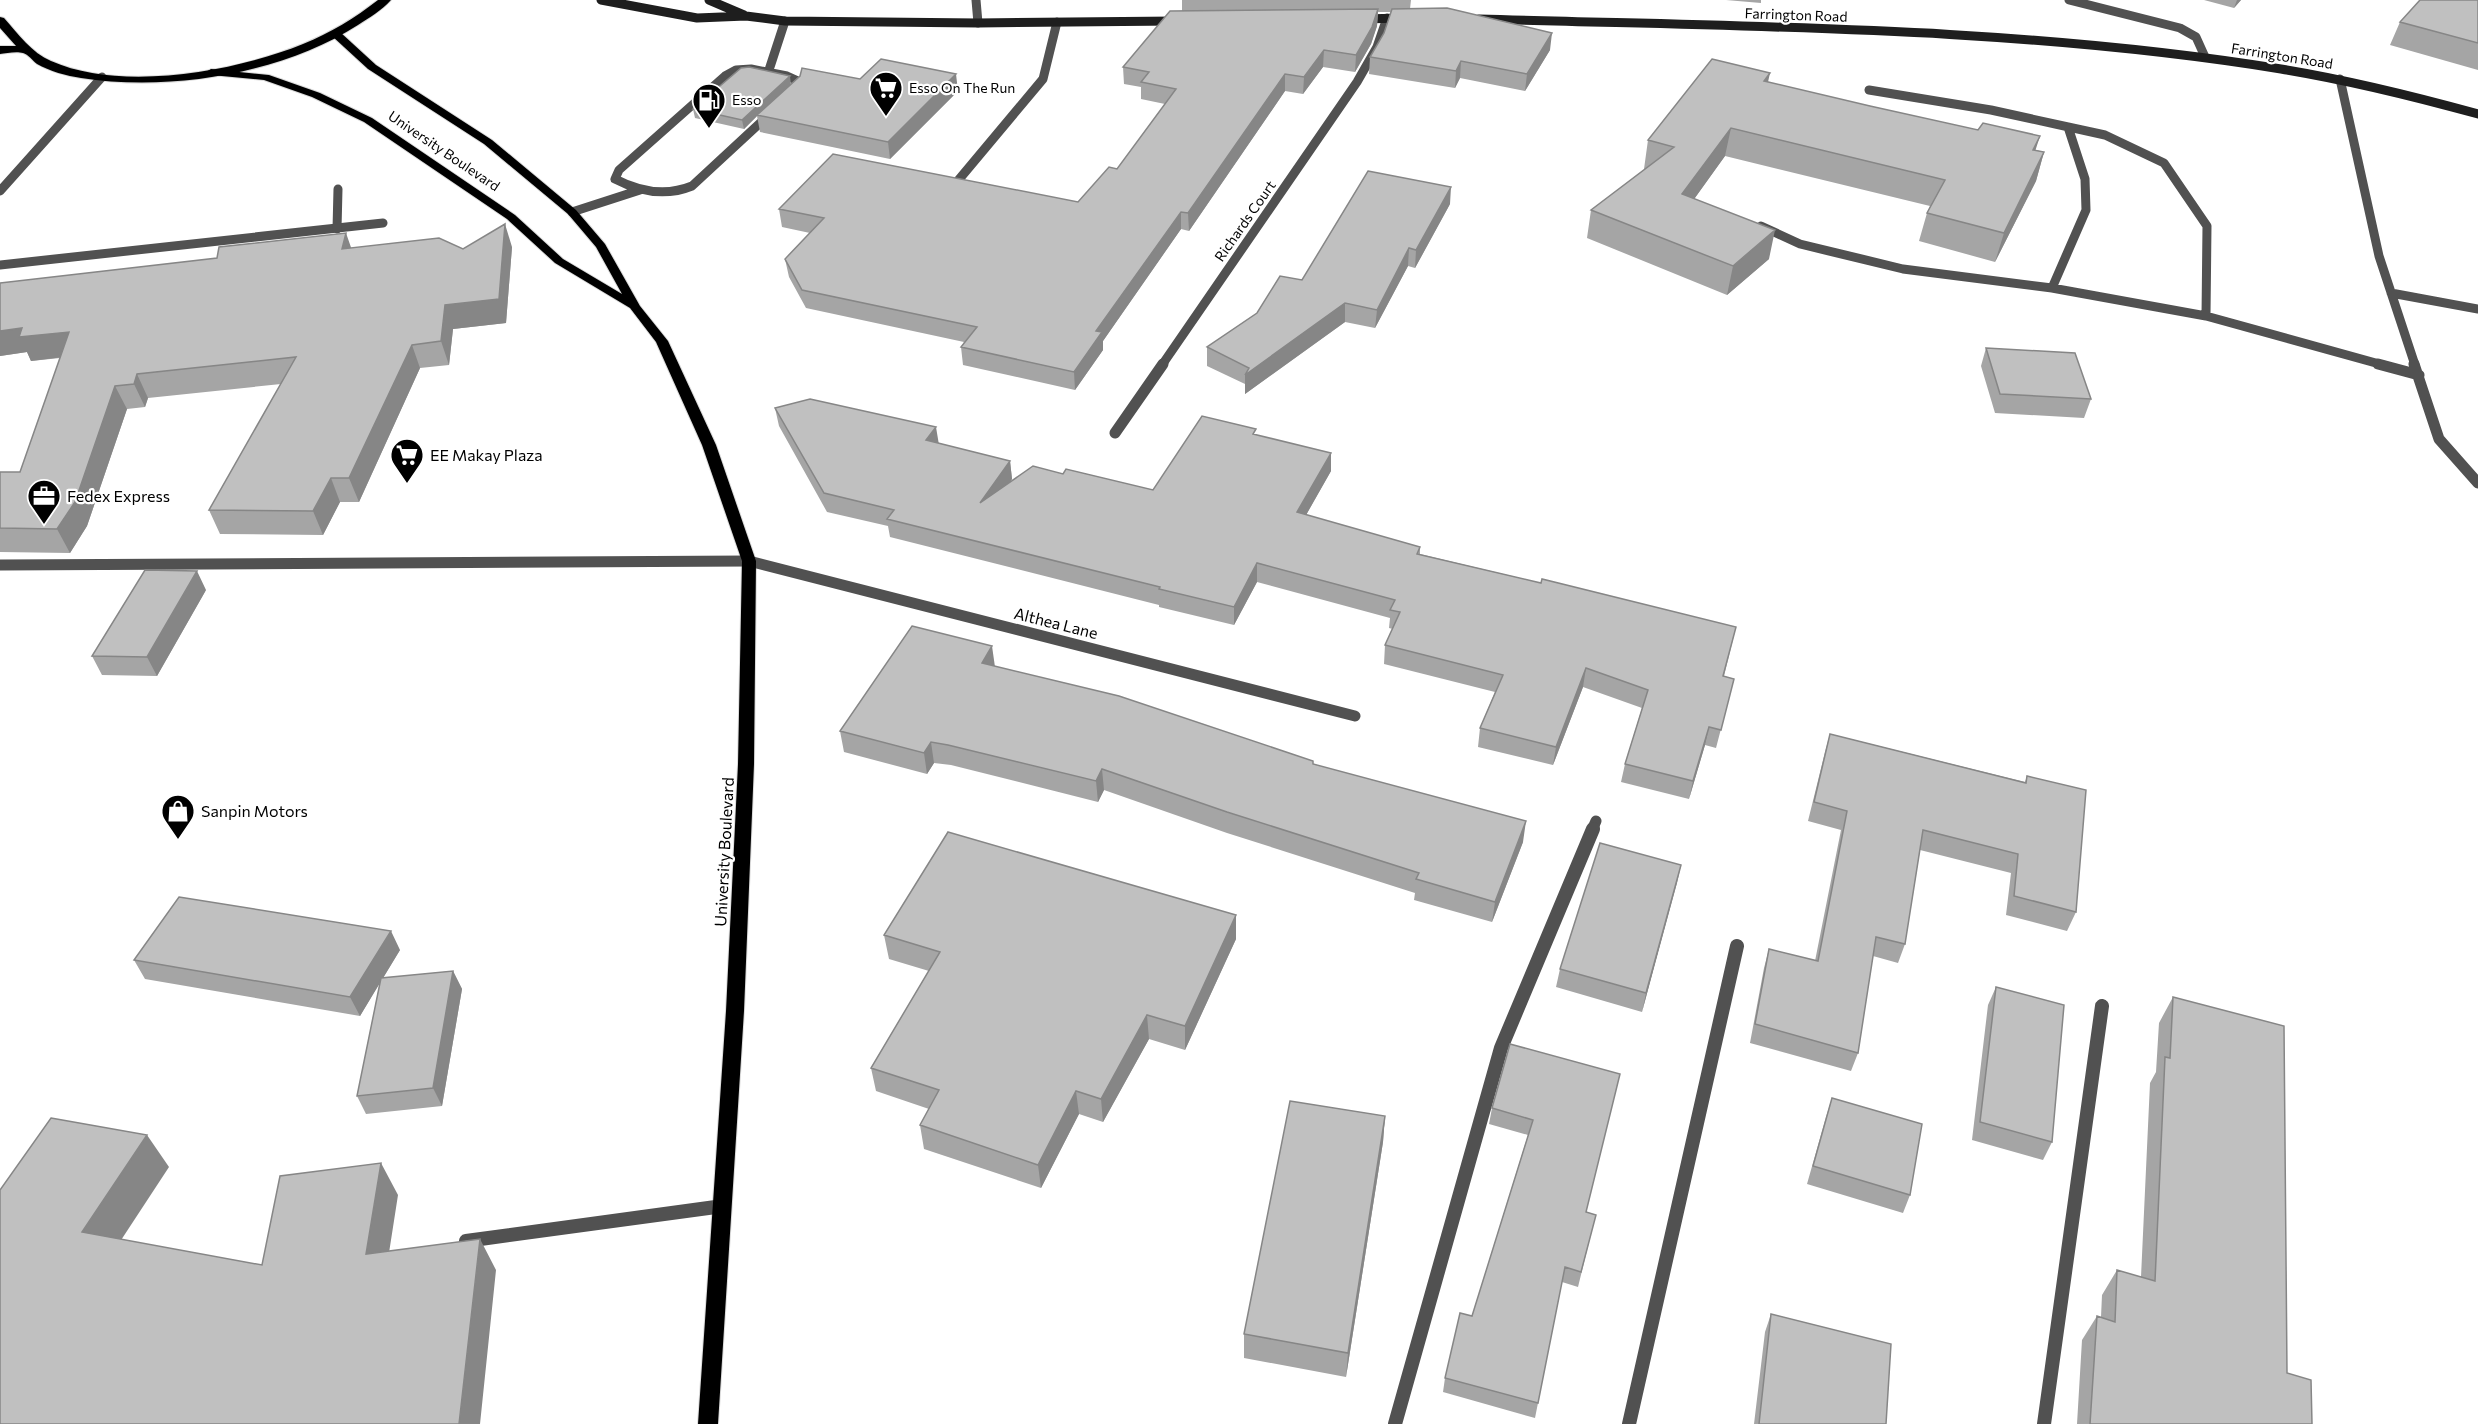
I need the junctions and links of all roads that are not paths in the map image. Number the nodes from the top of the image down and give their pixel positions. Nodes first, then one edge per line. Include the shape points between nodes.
1 (385, 0) edge
2 (600, 0) edge
3 (709, 0) edge
4 (976, 0) edge
5 (2069, 0) edge
6 (746, 16) junction
7 (1387, 18) junction
8 (1419, 18) edge
9 (1351, 19) edge
10 (1473, 19) edge
11 (0, 21) edge
12 (785, 21) junction
13 (1187, 21) edge
14 (1057, 22) junction
15 (978, 23) junction
16 (336, 34) junction
17 (25, 49) junction
18 (0, 50) edge
19 (2205, 57) junction
20 (211, 72) junction
21 (768, 73) junction
22 (102, 77) junction
23 (2340, 79) junction
24 (1869, 90) dead end
25 (2478, 114) edge
26 (2067, 127) junction
27 (956, 183) edge
28 (338, 189) dead end
29 (642, 189) junction
30 (0, 191) edge
31 (572, 212) junction
32 (1755, 223) edge
33 (383, 224) dead end
34 (337, 229) junction
35 (0, 265) edge
36 (2052, 288) junction
37 (2391, 293) junction
38 (634, 307) junction
39 (2478, 309) edge
40 (2206, 316) junction
41 (2420, 375) junction
42 (1115, 433) dead end
43 (2465, 468) junction
44 (2478, 470) edge
45 (2478, 483) edge
46 (749, 561) junction
47 (0, 565) edge
48 (1355, 716) dead end
49 (1596, 821) dead end
50 (1737, 946) dead end
51 (2102, 1006) dead end
52 (723, 1206) junction
53 (450, 1243) edge
54 (708, 1424) edge
55 (1395, 1424) edge
56 (1629, 1424) edge
57 (2044, 1424) edge

1 - 16 highway
2 - 6 street via 697,18
3 - 6 street
4 - 15 street
5 - 19 street via 2180,28 2196,37
6 - 12 street
7 - 8 street
7 - 9 street
7 - 42 street, Richards Court via 1377,47 1357,82
10 - 19 street, Farrington Road via 1864,31 2048,42
11 - 17 highway
12 - 15 street
12 - 21 street
13 - 14 street
14 - 15 street
14 - 27 street via 1043,79
16 - 20 highway via 262,61
16 - 31 main road, University Boulevard via 372,67 488,142
17 - 18 highway
17 - 22 highway via 48,64
19 - 23 street, Farrington Road
20 - 22 highway via 167,79
20 - 38 main road, University Boulevard via 266,77 368,120 511,217 559,261
21 - 29 street via 736,70 725,76 619,170 615,179
21 - 29 street via 798,81 798,88 692,186 678,193
22 - 30 street
23 - 25 street, Farrington Road
23 - 37 street via 2379,256
24 - 26 street
26 - 36 street via 2085,179 2086,210
26 - 40 street via 2105,135 2164,163 2207,226
28 - 34 street
29 - 31 street
31 - 38 main road, University Boulevard via 601,246
32 - 36 street via 1800,244 1903,269
33 - 34 street
34 - 35 street
36 - 40 street
37 - 39 street
37 - 41 street
38 - 46 main road, University Boulevard via 662,341 709,445
40 - 41 street
41 - 43 street via 2439,439
43 - 44 street
43 - 45 street
46 - 47 street, Althea Lane
46 - 48 street, Althea Lane
46 - 52 main road, University Boulevard via 746,764
49 - 55 street via 1501,1048
50 - 56 street
51 - 57 street
52 - 53 street
52 - 54 main road, University Boulevard

